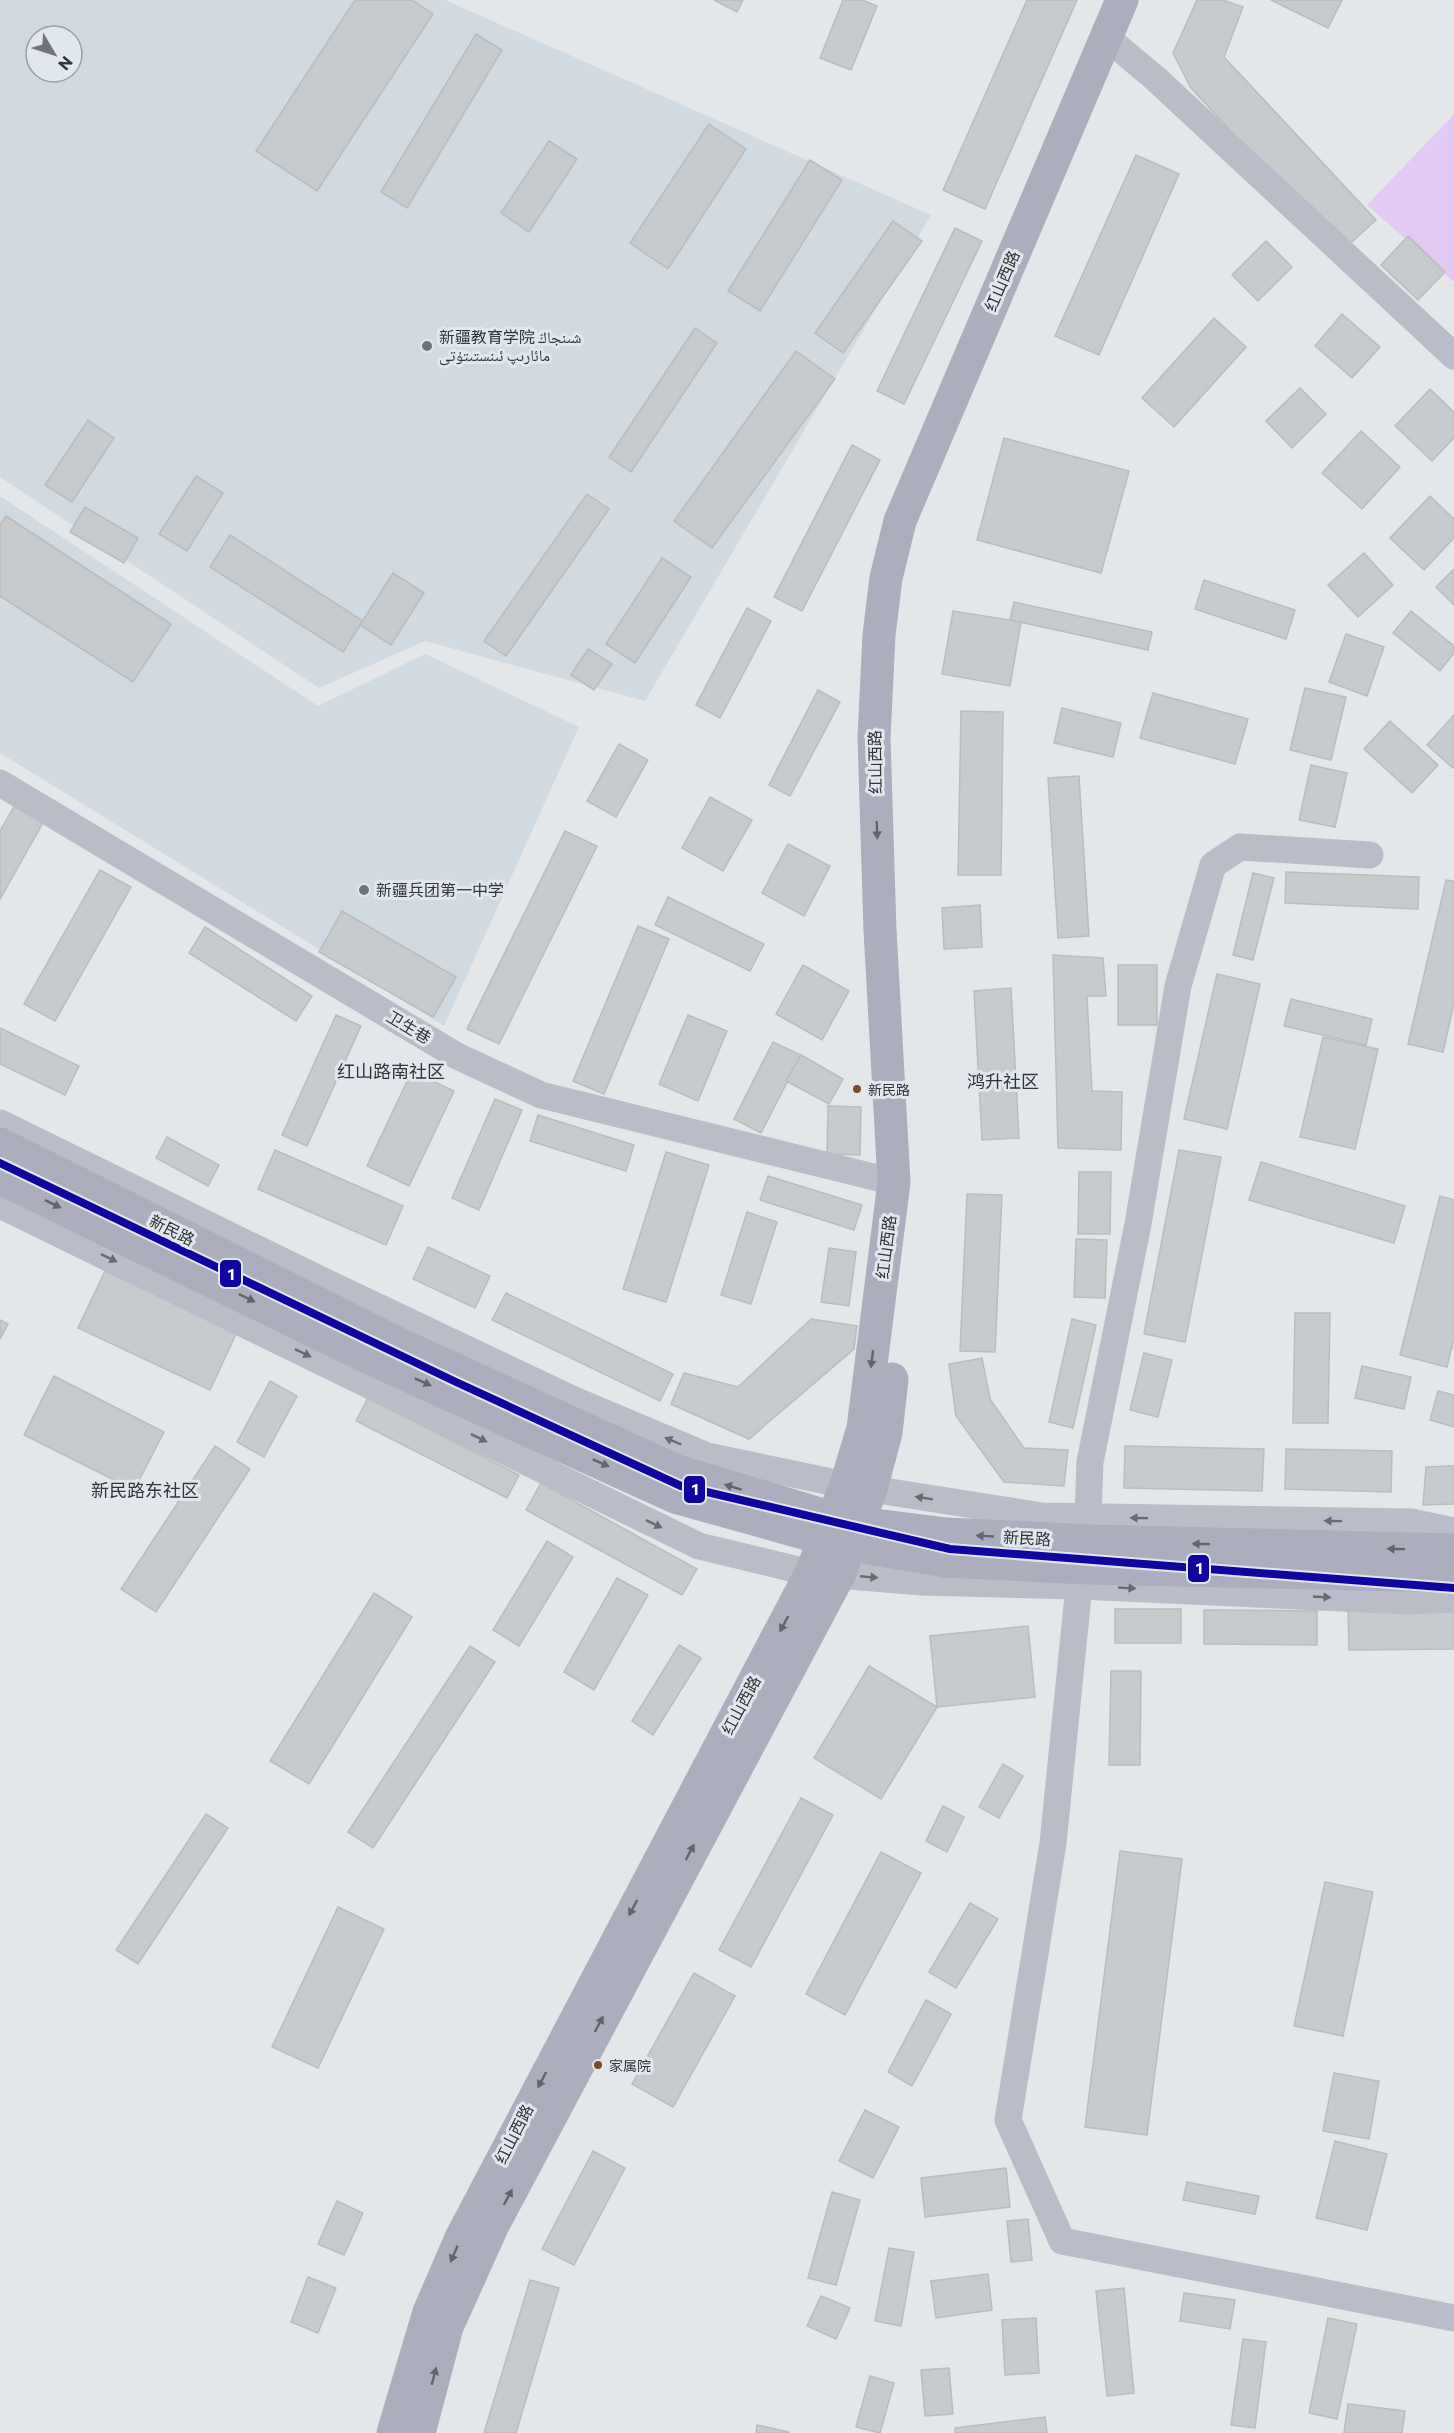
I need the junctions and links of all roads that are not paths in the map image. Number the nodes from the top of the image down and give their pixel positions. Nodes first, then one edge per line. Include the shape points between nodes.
1 (1122, 0) edge
2 (1137, 0) edge
3 (1111, 41) junction
4 (1454, 356) edge
5 (0, 783) edge
6 (1370, 855) dead end
7 (0, 1123) edge
8 (0, 1144) edge
9 (0, 1178) edge
10 (894, 1182) junction
11 (0, 1205) edge
12 (858, 1487) junction
13 (1088, 1517) junction
14 (1454, 1531) edge
15 (1454, 1550) edge
16 (825, 1574) junction
17 (1454, 1576) edge
18 (1080, 1586) junction
19 (1454, 1599) edge
20 (1454, 2318) edge
21 (393, 2433) edge
22 (419, 2433) edge

1 - 3 main road, 红山西路
2 - 3 main road, 红山西路
3 - 4 street
3 -> 10 main road, 红山西路 via 900,521 886,578 874,738
3 - 12 main road, 红山西路 via 912,522 900,587 894,734 911,1185 886,1433
5 - 10 street, 卫生巷 via 457,1056 541,1095
6 - 13 street via 1240,847 1213,866 1178,986 1138,1224 1090,1462
12 -> 7 street via 707,1456 574,1400
15 -> 8 main road, 新民路, bridge via 1091,1541 947,1534 843,1521 677,1471 399,1344
9 -> 17 main road, 新民路, bridge via 367,1357 675,1497 838,1543 945,1562
10 -> 12 main road, 红山西路
11 -> 16 street via 699,1546
13 -> 12 street via 1042,1516
12 - 16 main road, 红山西路
14 -> 13 street via 1411,1522
16 -> 18 street via 922,1582
16 -> 21 main road, 红山西路 via 461,2238 429,2312
22 -> 16 main road, 红山西路 via 447,2327 493,2225
18 -> 19 street via 1408,1601
18 - 20 street via 1053,1843 1008,2120 1062,2241

